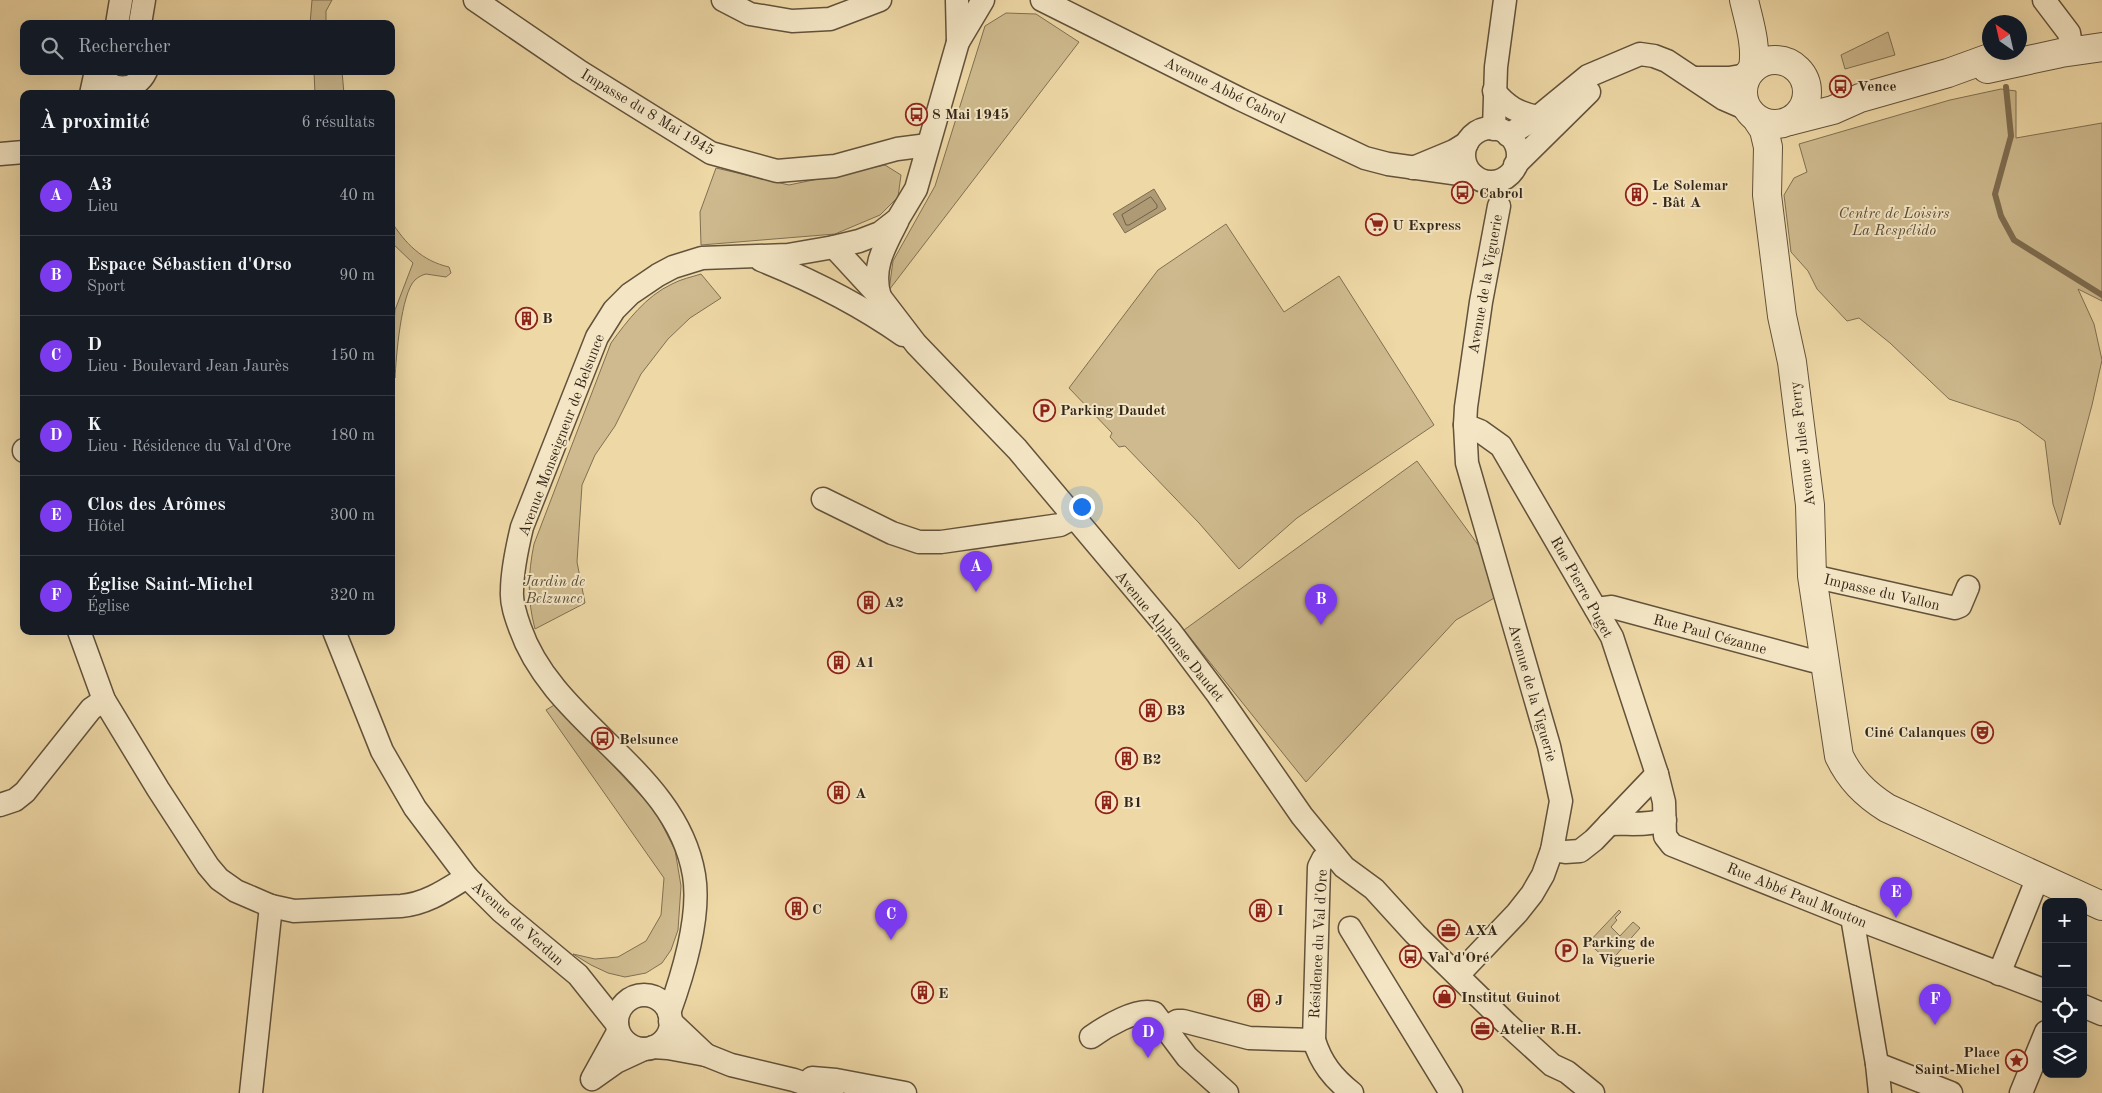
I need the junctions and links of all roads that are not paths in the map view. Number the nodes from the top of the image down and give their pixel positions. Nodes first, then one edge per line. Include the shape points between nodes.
1 (121, 0) edge
2 (144, 0) edge
3 (475, 0) edge
4 (723, 0) edge
5 (880, 0) edge
6 (957, 0) edge
7 (983, 0) edge
8 (1042, 0) edge
9 (1505, 0) edge
10 (1744, 0) edge
11 (2044, 0) edge
12 (118, 20) edge
13 (141, 20) edge
14 (2102, 30) edge
15 (958, 42) junction
16 (2071, 42) junction
17 (2027, 47) edge
18 (2102, 47) edge
19 (1984, 60) edge
20 (1619, 62) junction
21 (1750, 72) junction
22 (1948, 73) junction
23 (96, 75) edge
24 (100, 75) edge
25 (144, 75) edge
26 (146, 75) edge
27 (1695, 78) junction
28 (1806, 84) junction
29 (92, 90) edge
30 (117, 90) edge
31 (124, 90) edge
32 (149, 90) edge
33 (1494, 91) junction
34 (1860, 98) junction
35 (1753, 115) junction
36 (1538, 117) junction
37 (1790, 121) junction
38 (1501, 132) junction
39 (1467, 143) junction
40 (928, 145) junction
41 (20, 152) edge
42 (0, 154) edge
43 (1412, 168) junction
44 (1513, 169) junction
45 (1477, 178) junction
46 (1499, 206) junction
47 (898, 219) junction
48 (834, 247) junction
49 (754, 257) junction
50 (880, 296) junction
51 (856, 305) junction
52 (916, 344) junction
53 (1465, 425) junction
54 (823, 499) dead end
55 (1075, 517) junction
56 (1812, 576) junction
57 (1968, 587) dead end
58 (1596, 609) junction
59 (81, 635) edge
60 (336, 635) edge
61 (1824, 660) junction
62 (104, 700) junction
63 (1657, 774) junction
64 (0, 811) edge
65 (1609, 824) junction
66 (1665, 828) junction
67 (1552, 850) junction
68 (1331, 852) junction
69 (467, 877) junction
70 (2038, 877) junction
71 (271, 906) junction
72 (2102, 906) edge
73 (1852, 918) junction
74 (1350, 928) dead end
75 (686, 955) junction
76 (1999, 974) junction
77 (1458, 975) junction
78 (578, 976) junction
79 (2042, 990) edge
80 (638, 996) junction
81 (2087, 1008) edge
82 (2102, 1014) edge
83 (670, 1017) junction
84 (617, 1028) junction
85 (1166, 1028) junction
86 (2046, 1033) edge
87 (1091, 1036) dead end
88 (1314, 1040) junction
89 (648, 1048) junction
90 (706, 1054) junction
91 (1876, 1064) junction
92 (586, 1086) edge
93 (800, 1086) edge
94 (251, 1093) edge
95 (832, 1093) edge
96 (904, 1093) edge
97 (1227, 1093) edge
98 (1352, 1093) edge
99 (1451, 1093) edge
100 (1593, 1093) edge
101 (1880, 1093) edge
102 (1951, 1093) edge
103 (2021, 1093) edge

1 - 12 street
2 - 13 street
3 - 40 street, Impasse du 8 Mai 1945 via 579,72 710,152 777,171 835,166 896,149
4 - 5 street via 750,14 792,21 830,19
6 - 15 street, Avenue Alphonse Daudet
7 - 15 street, Avenue Alphonse Daudet
8 - 43 street, Avenue Abbé Cabrol via 1365,158
9 - 33 street
10 - 21 street via 1754,43 1755,56
11 - 16 street
14 - 16 street
15 - 40 street, Avenue Alphonse Daudet
16 - 17 street
16 - 18 street
16 - 22 street via 1990,68
19 - 22 street
20 - 27 street, Avenue de la Viguerie via 1640,54 1654,56
20 - 36 street, Avenue de la Viguerie via 1588,76
20 - 44 street, Avenue de la Viguerie
21 - 27 street via 1729,78
21 - 28 street via 1765,62 1778,60 1788,63 1802,75
21 - 35 street via 1742,94
22 - 34 street
23 - 29 street
24 - 30 street
25 - 31 street via 137,84
26 - 32 street
27 - 35 street, Avenue de la Viguerie
28 - 34 street via 1817,96
28 - 37 street via 1805,104
33 - 36 street via 1513,110
33 - 38 street
34 - 37 street via 1840,108
35 - 37 street via 1768,124
35 - 56 street, Avenue Jules Ferry via 1764,130 1768,147 1767,195 1810,505
36 - 38 street, Avenue de la Viguerie
38 - 39 street via 1478,132
38 - 44 street via 1517,149
39 - 43 street
39 - 45 street via 1465,164
40 - 47 street, Avenue Alphonse Daudet via 916,189
41 - 42 street
43 - 45 street, Avenue Abbé Cabrol
44 - 45 street via 1495,182
44 - 46 street, Avenue de la Viguerie
45 - 46 street, Avenue de la Viguerie via 1490,189
46 - 53 street, Avenue de la Viguerie via 1473,352
47 - 48 street, Avenue Alphonse Daudet via 880,233
47 - 50 street, Avenue Alphonse Daudet via 876,270
48 - 49 street, Avenue Monseigneur de Belsunce
48 - 50 street, Avenue Alphonse Daudet
48 - 51 street, Avenue Monseigneur de Belsunce via 842,288
49 - 51 street, Avenue Monseigneur de Belsunce via 800,275
49 - 75 street, Avenue Monseigneur de Belsunce via 702,258 673,267 643,284 614,310 597,337 522,528 511,592 527,648 552,686 649,786 676,822 689,852 694,877 695,908
50 - 52 street, Avenue Alphonse Daudet
51 - 52 street, Avenue Monseigneur de Belsunce
52 - 55 street, Avenue Alphonse Daudet via 1018,449
53 - 58 street, Rue Pierre Puget via 1501,446
53 - 67 street, Avenue de la Viguerie via 1467,463 1549,746 1561,801
54 - 55 street via 892,533 919,542 941,542 1060,525
55 - 68 street, Avenue Alphonse Daudet via 1170,630
56 - 57 street, Impasse du Vallon via 1955,608 1960,606
56 - 61 street, Avenue Jules Ferry
58 - 61 street, Rue Paul Cézanne via 1612,607 1812,661
58 - 63 street, Rue Pierre Puget via 1612,637
59 - 62 street
60 - 69 street, Avenue de Verdun via 382,751 415,808
61 - 70 street, Avenue Jules Ferry via 1838,756 1858,786 1887,808
62 - 64 street via 91,709 25,792
62 - 71 street via 208,866 236,891
63 - 65 street
63 - 66 street, Rue Pierre Puget via 1664,802
65 - 66 street via 1629,822
65 - 67 street via 1580,851
66 - 73 street, Rue Abbé Paul Mouton via 1672,845
67 - 77 street, Avenue de la Viguerie via 1532,894
68 - 77 street, Avenue Alphonse Daudet via 1348,872 1374,888
68 - 88 street, Résidence du Val d'Ore via 1319,867
69 - 71 street via 414,905 294,911
69 - 78 street, Avenue de Verdun via 501,911
70 - 72 street, Avenue Jules Ferry
70 - 76 street
71 - 94 street
73 - 76 street, Rue Abbé Paul Mouton
73 - 91 street
74 - 99 street, Résidence du Val d'Ore
75 - 80 street via 670,973
75 - 83 street, Avenue Monseigneur de Belsunce
76 - 79 street, Rue Abbé Paul Mouton
77 - 100 street via 1546,1059
78 - 80 street, Avenue de Verdun via 602,987
78 - 84 street, Avenue de Verdun
80 - 83 street via 658,999
80 - 84 street via 621,1008
81 - 82 street
83 - 89 street via 667,1035 660,1044
83 - 90 street
84 - 89 street via 629,1045
84 - 92 street
85 - 87 street via 1154,1013 1147,1010
85 - 88 street, Résidence du Val d'Ore via 1183,1021 1249,1038
85 - 97 street via 1187,1057
86 - 103 street
88 - 98 street, Résidence du Val d'Ore via 1326,1069
89 - 90 street
89 - 92 street via 616,1062
90 - 93 street via 731,1066
91 - 101 street
91 - 102 street
93 - 95 street
93 - 96 street via 819,1077

